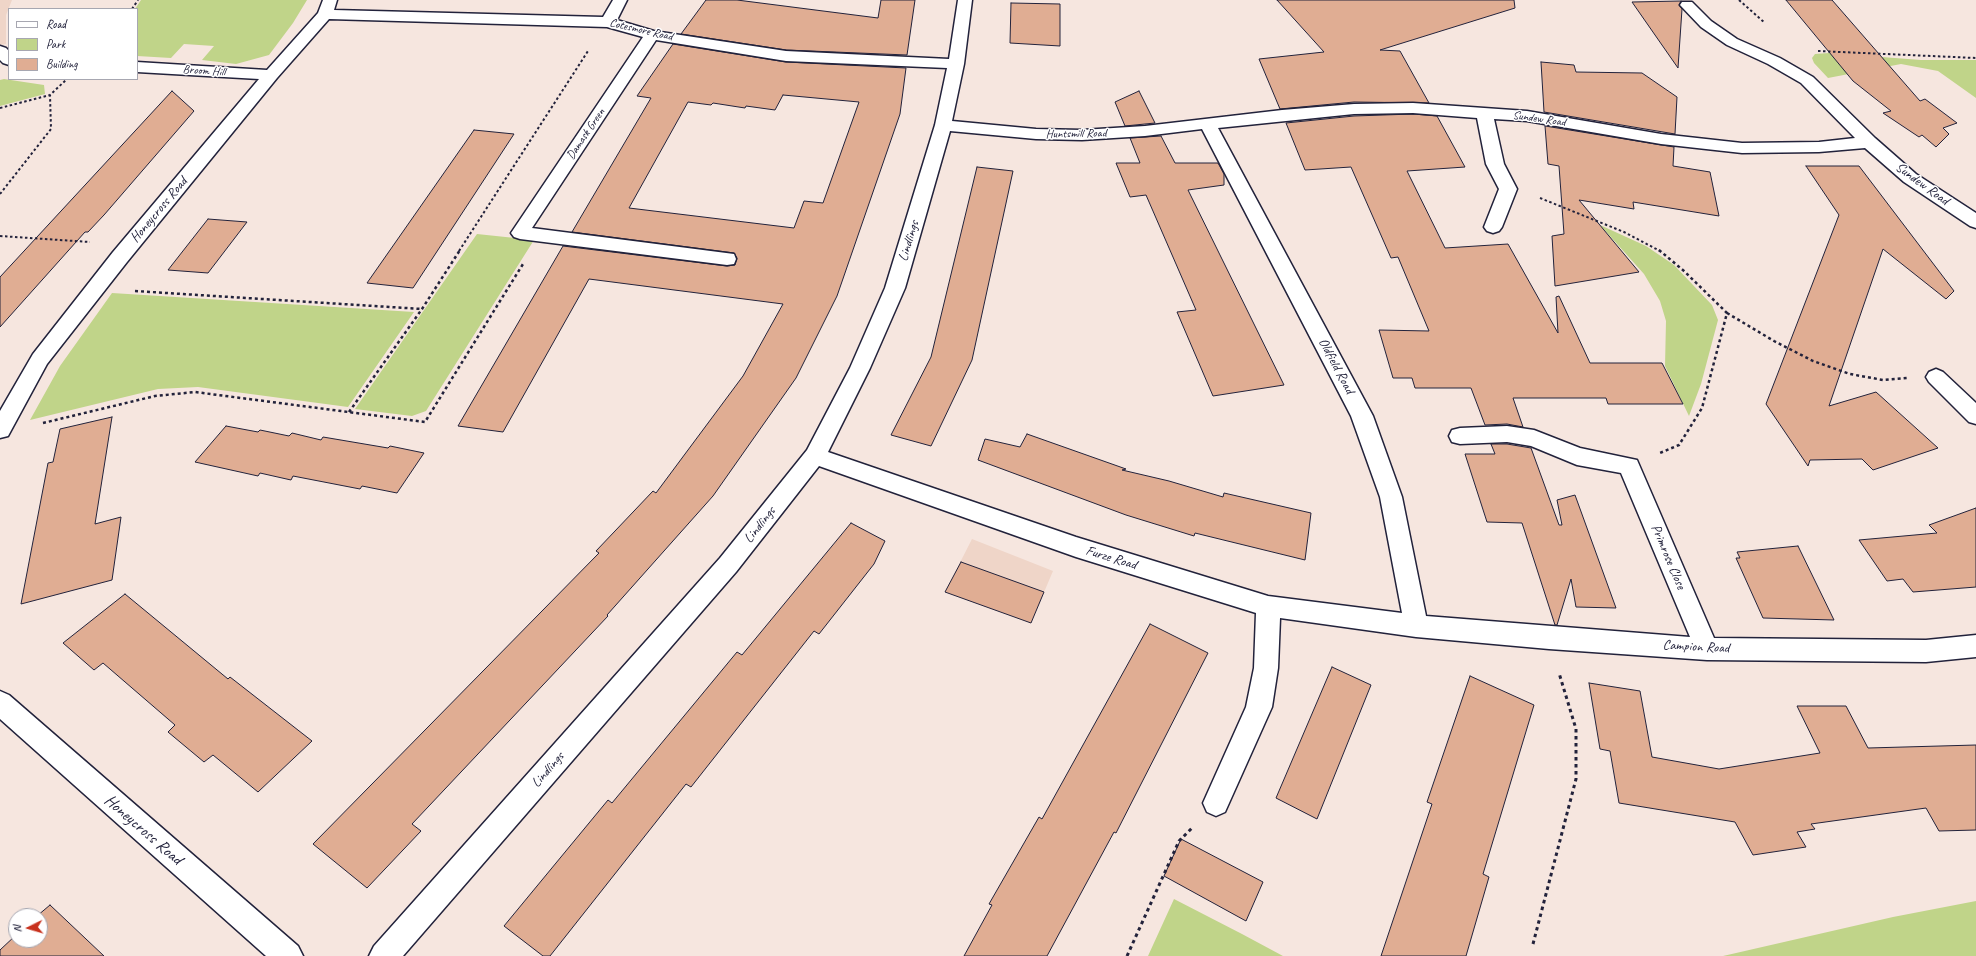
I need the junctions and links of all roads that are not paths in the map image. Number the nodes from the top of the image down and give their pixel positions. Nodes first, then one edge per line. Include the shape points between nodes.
1 (620, 0) edge
2 (965, 0) edge
3 (1687, 5) dead end
4 (328, 7) edge
5 (608, 22) junction
6 (652, 35) junction
7 (0, 51) edge
8 (8, 59) edge
9 (956, 64) junction
10 (138, 67) edge
11 (271, 75) junction
12 (1484, 112) junction
13 (1208, 124) junction
14 (943, 125) junction
15 (1869, 142) junction
16 (1976, 222) edge
17 (1493, 227) dead end
18 (727, 259) dead end
19 (1936, 377) road end
20 (1976, 416) edge
21 (0, 430) edge
22 (1460, 436) dead end
23 (814, 456) junction
24 (1268, 606) junction
25 (1416, 626) junction
26 (1976, 646) edge
27 (1707, 649) junction
28 (2, 708) edge
29 (1216, 803) road end
30 (288, 956) edge
31 (384, 956) edge

1 - 5 street
2 - 9 street, Lindlings
3 - 15 street, Sundew Road via 1706,24 1732,42 1774,61 1807,80
4 - 5 street, Cotesmore Road
4 - 11 street, Honeycross Road
5 - 6 street, Cotesmore Road
6 - 9 street, Cotesmore Road via 786,56
6 - 18 street, Damask Green via 520,232
7 - 8 street
9 - 14 street, Lindlings
10 - 11 street, Broom Hill
11 - 21 street, Honeycross Road via 40,359
12 - 13 street, Sundew Road via 1413,108 1354,109
12 - 15 street, Sundew Road via 1742,148 1819,147
12 - 17 street via 1496,164 1508,189
13 - 14 street, Huntsmill Road via 1082,135 1036,134
13 - 25 street, Oldfield Road via 1362,416 1391,497
14 - 23 street, Lindlings via 894,288 860,368
15 - 16 street, Sundew Road via 1910,178
19 - 20 street
22 - 27 street, Primrose Close via 1507,434 1534,438 1577,456 1629,466
23 - 24 street, Furze Road via 1076,547
23 - 31 street, Lindlings via 728,566
24 - 25 street, Furze Road
24 - 29 street via 1266,668 1259,707
25 - 27 street, Campion Road
26 - 27 street, Campion Road via 1926,651
28 - 30 street, Honeycross Road

